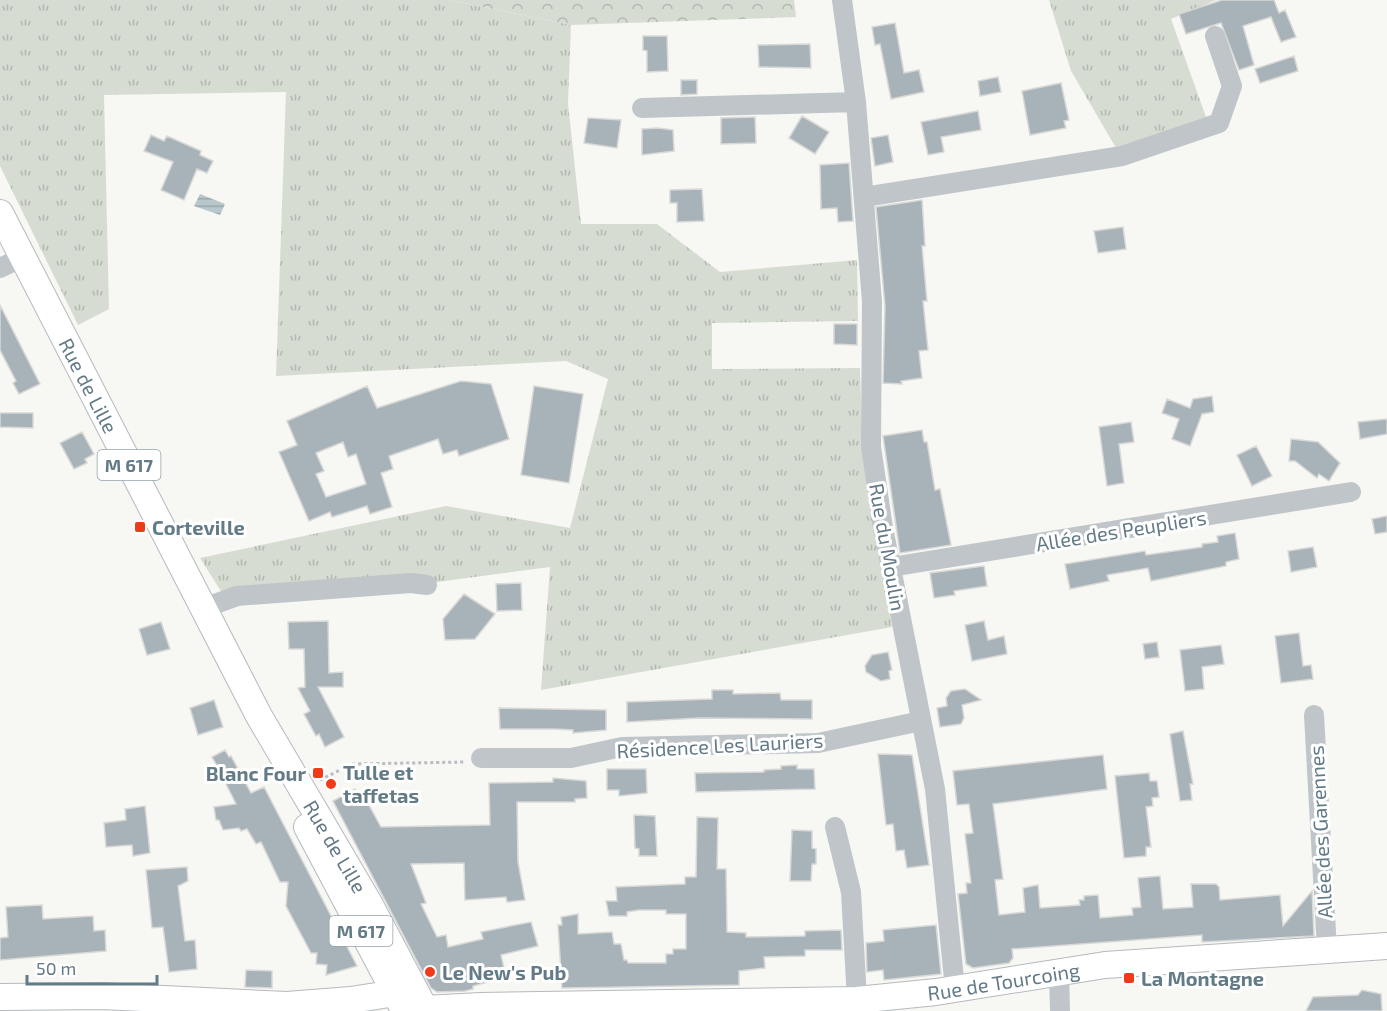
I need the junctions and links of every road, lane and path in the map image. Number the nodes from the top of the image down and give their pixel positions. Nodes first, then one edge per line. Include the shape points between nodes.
1 (842, 0) edge
2 (1215, 36) dead end
3 (856, 102) junction
4 (642, 108) dead end
5 (864, 197) junction
6 (0, 213) edge
7 (23, 257) junction
8 (0, 268) edge
9 (1351, 492) dead end
10 (891, 567) junction
11 (427, 585) dead end
12 (204, 608) junction
13 (1314, 715) dead end
14 (260, 716) junction
15 (921, 721) junction
16 (481, 758) joint
17 (303, 790) junction
18 (835, 826) dead end
19 (1387, 946) edge
20 (1327, 950) junction
21 (1059, 971) junction
22 (956, 988) junction
23 (0, 997) edge
24 (863, 1003) edge
25 (412, 1004) edge
26 (1060, 1011) edge

1 - 3 street, Rue du Moulin
2 - 5 street via 1232,86 1219,123 1122,156
3 - 4 street
3 - 5 street, Rue du Moulin
5 - 10 street, Rue du Moulin via 872,302 870,431
6 - 7 main road, Rue de Lille / M 617
7 - 8 street
7 - 12 main road, Rue de Lille / M 617
9 - 10 street, Allée des Peupliers
10 - 15 street, Rue du Moulin
11 - 12 street via 237,596
12 - 14 main road, Rue de Lille / M 617
13 - 20 street, Allée des Garennes
14 - 17 main road, Rue de Lille / M 617
14 - 25 main road, Rue de Lille / M 617 via 317,847
15 - 16 street, Résidence Les Lauriers via 818,743 622,747 571,758
15 - 22 street, Rue du Moulin via 937,810
16 - 17 path via 470,762 346,765
17 - 25 main road, Rue de Lille / M 617 via 378,920
18 - 24 street via 851,892
19 - 20 main road, Rue de Tourcoing
20 - 21 main road, Rue de Tourcoing via 1142,961
21 - 22 main road, Rue de Tourcoing
21 - 26 street
22 - 24 main road, Rue de Tourcoing
23 - 25 main road, Rue de Tourcoing via 102,996 287,1005 351,1000
24 - 25 main road, Rue de Tourcoing

